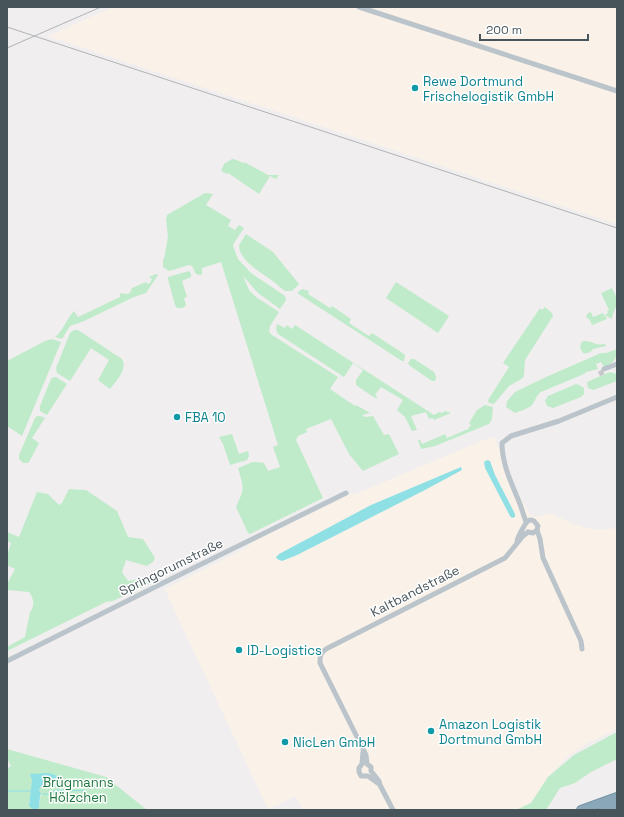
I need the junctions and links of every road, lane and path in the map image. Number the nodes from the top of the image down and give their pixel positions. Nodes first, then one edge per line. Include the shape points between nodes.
1 (360, 7) edge
2 (617, 91) edge
3 (617, 365) edge
4 (604, 370) tunnel mouth
5 (617, 397) edge
6 (346, 493) dead end
7 (527, 523) junction
8 (532, 532) junction
9 (518, 542) junction
10 (582, 649) dead end
11 (7, 662) edge
12 (365, 764) junction
13 (371, 771) junction
14 (368, 776) junction
15 (379, 784) junction
16 (617, 797) edge
17 (617, 805) edge
18 (393, 810) edge
19 (581, 810) edge
20 (602, 810) edge

1 - 2 street
3 - 4 street
5 - 7 street via 559,421 511,436 502,443 508,477
6 - 11 street, Springorumstraße
7 - 8 street
7 - 8 street via 534,520 537,524
7 - 9 street, Kaltbandstraße
8 - 9 street, Kaltbandstraße
8 - 10 street via 540,543 543,558 581,641
9 - 12 street, Kaltbandstraße via 505,558 322,652 320,663 366,755
12 - 13 street via 371,767
12 - 14 street via 359,768 359,772 361,776
13 - 14 street
13 - 15 street
14 - 15 street
15 - 18 street
16 - 19 highway
17 - 20 highway

